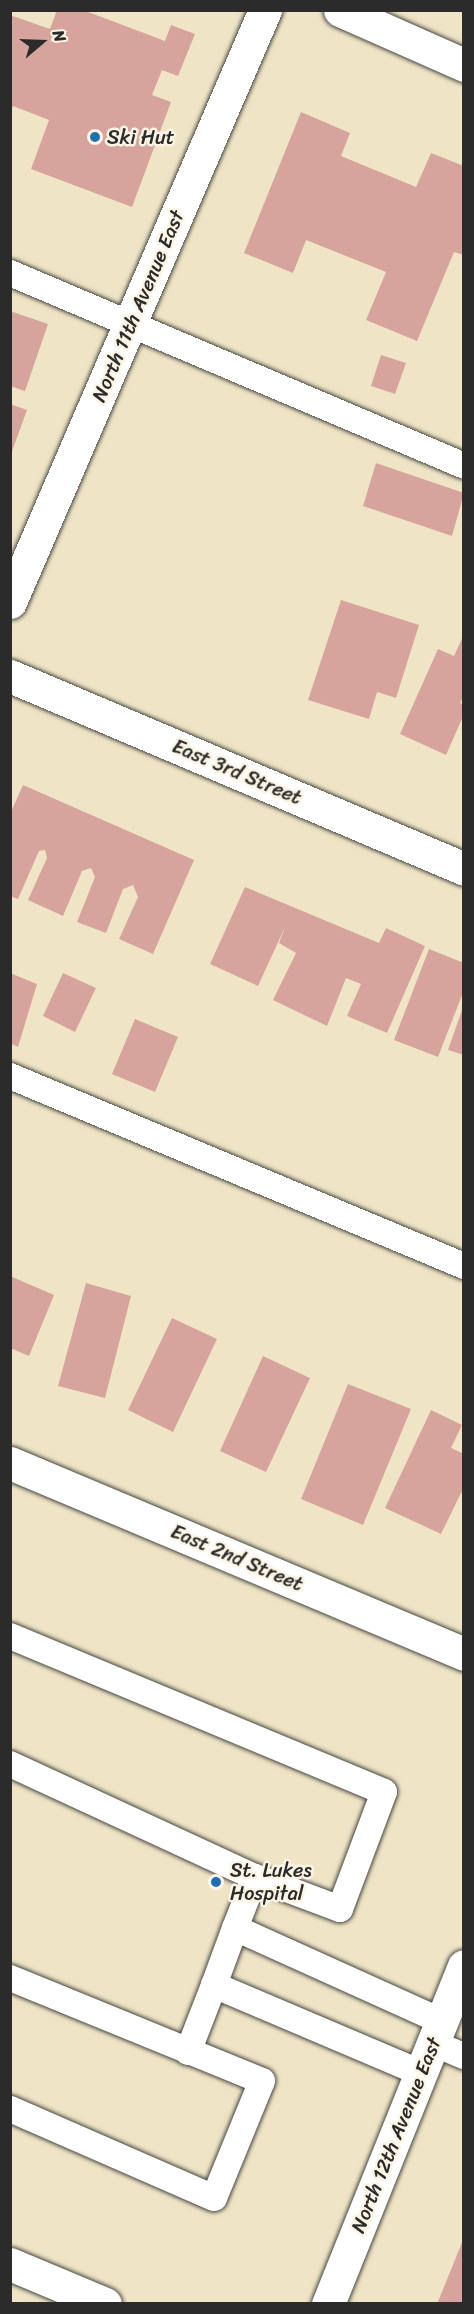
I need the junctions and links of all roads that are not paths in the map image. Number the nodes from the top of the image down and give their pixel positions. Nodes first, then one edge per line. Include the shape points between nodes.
1 (265, 10) edge
2 (340, 10) edge
3 (464, 65) edge
4 (10, 273) edge
5 (130, 324) junction
6 (464, 466) edge
7 (10, 602) edge
8 (10, 676) edge
9 (464, 868) edge
10 (10, 1076) edge
11 (464, 1266) edge
12 (10, 1463) edge
13 (10, 1636) edge
14 (464, 1654) edge
15 (10, 1764) edge
16 (255, 1877) junction
17 (235, 1928) junction
18 (464, 1965) edge
19 (10, 1978) edge
20 (214, 1984) junction
21 (437, 2032) junction
22 (188, 2052) junction
23 (464, 2056) edge
24 (421, 2073) junction
25 (10, 2109) edge
26 (10, 2264) edge
27 (105, 2304) edge
28 (328, 2304) edge

1 - 5 street, North 11th Avenue East
2 - 3 street
4 - 5 lane
5 - 6 lane
5 - 7 street, North 11th Avenue East
8 - 9 street, East 3rd Street
10 - 11 lane
12 - 14 street, East 2nd Street
13 - 16 lane via 384,1792 340,1909
15 - 16 lane
16 - 17 lane
17 - 20 lane
17 - 21 lane
18 - 21 street, North 12th Avenue East
19 - 22 lane
20 - 22 lane
20 - 24 lane
21 - 23 lane
21 - 24 street, North 12th Avenue East
22 - 25 lane via 262,2081 214,2198
24 - 28 street, North 12th Avenue East
26 - 27 street

